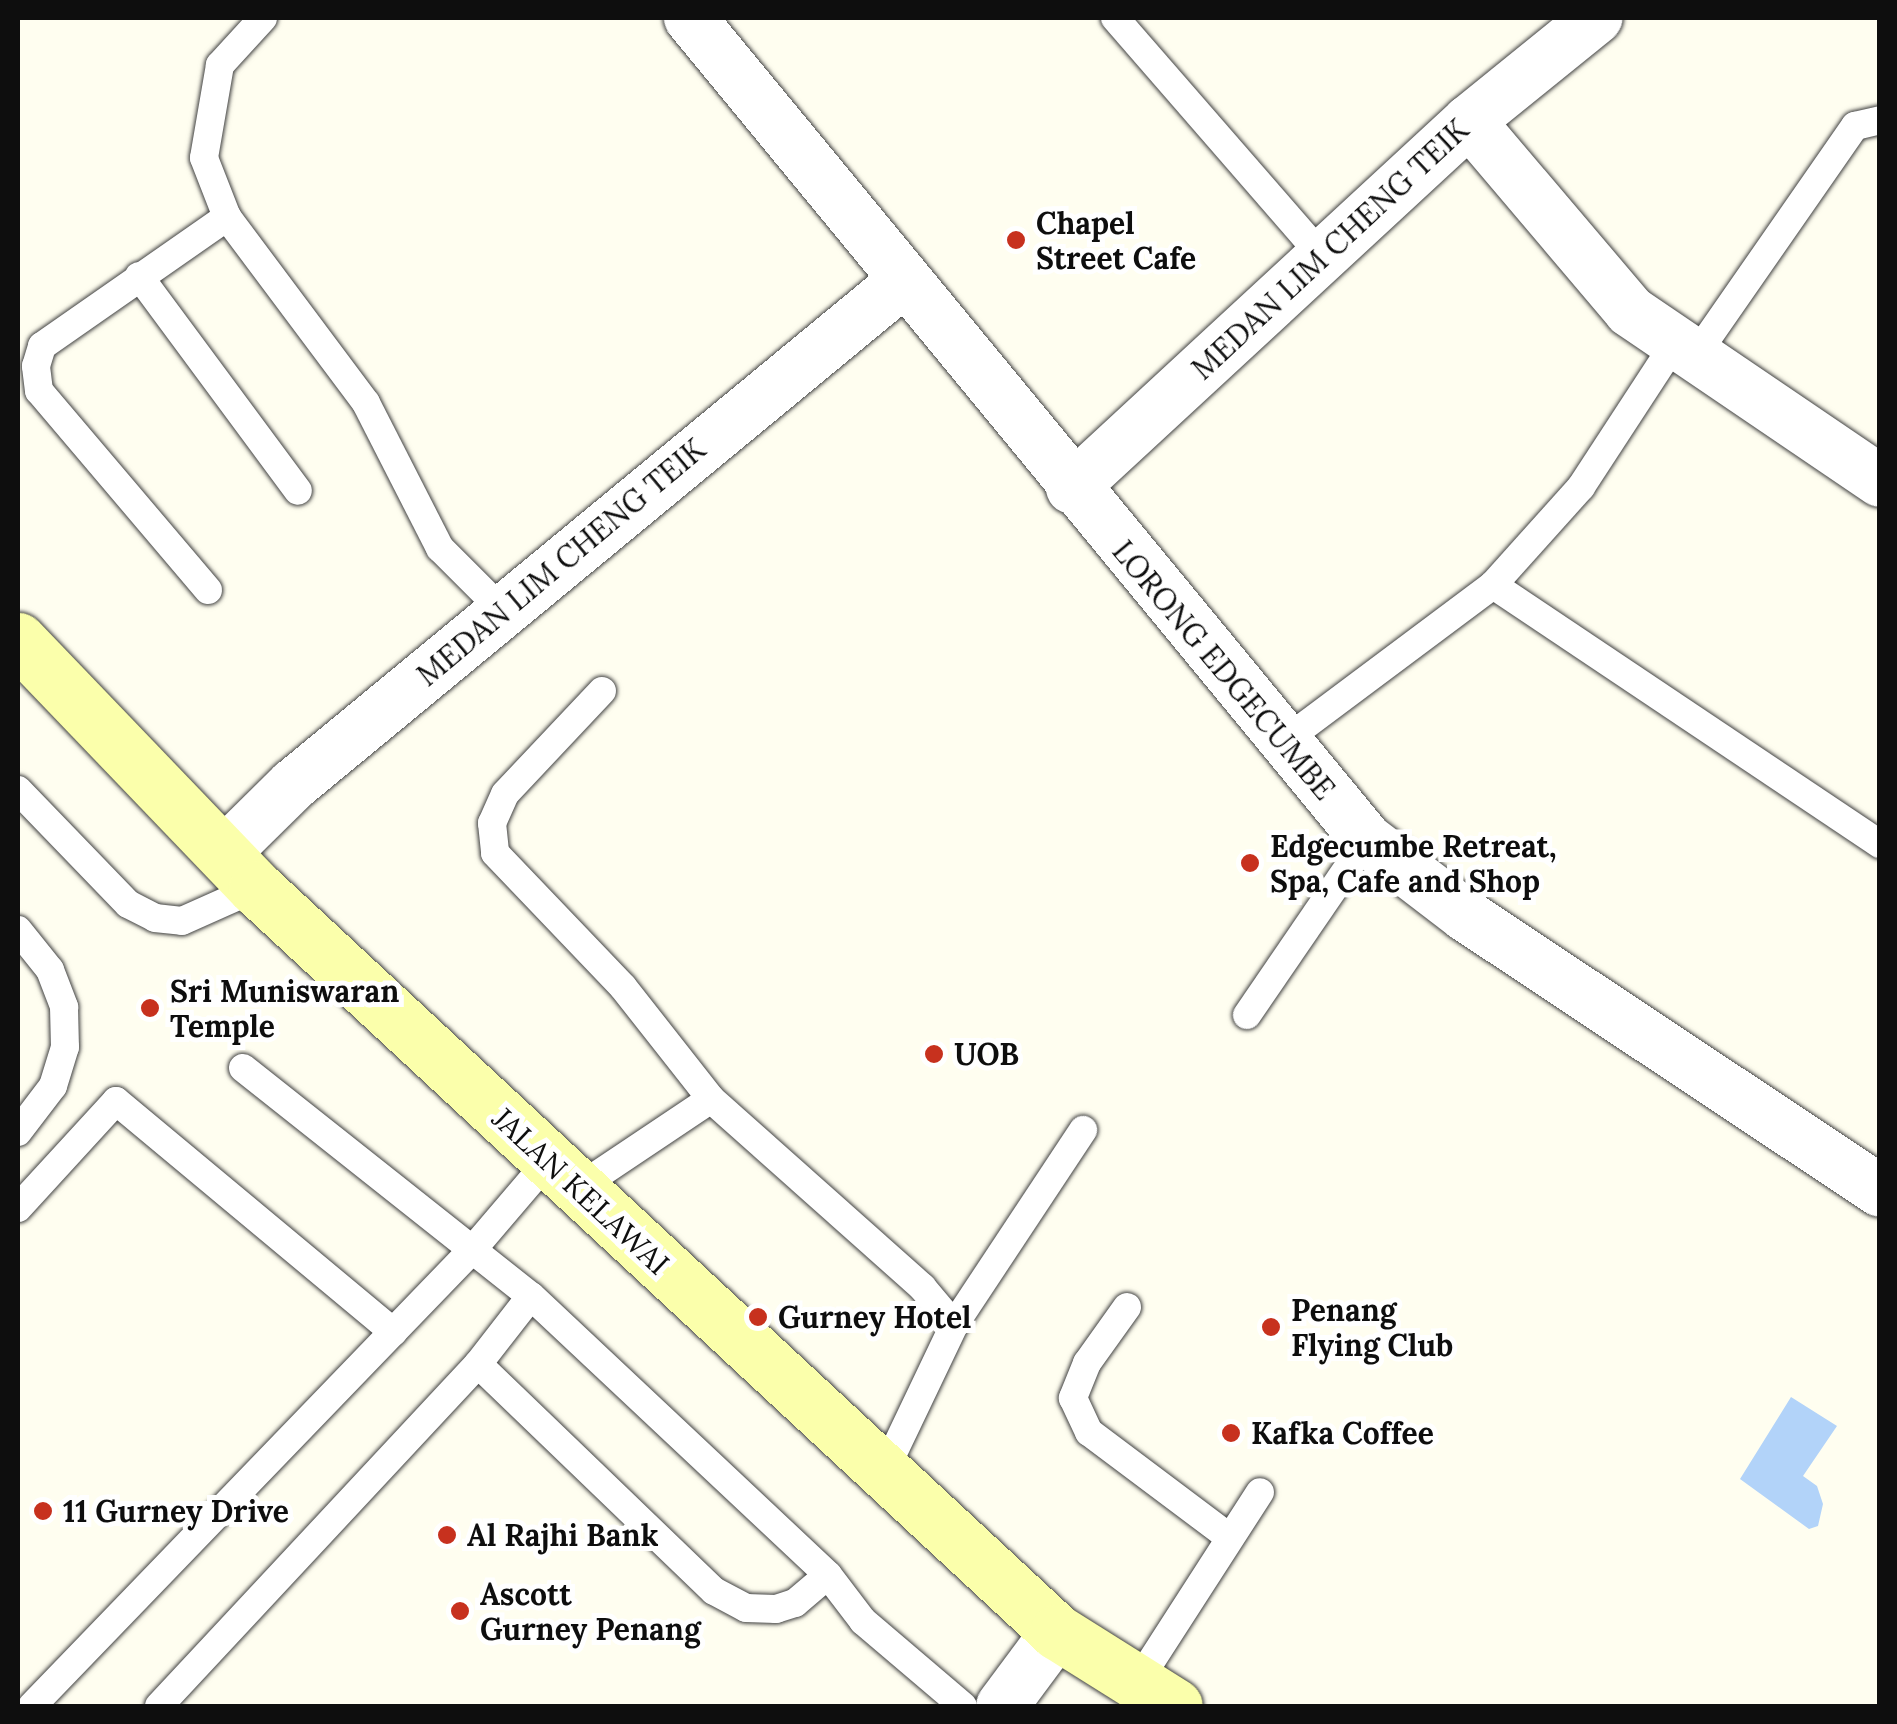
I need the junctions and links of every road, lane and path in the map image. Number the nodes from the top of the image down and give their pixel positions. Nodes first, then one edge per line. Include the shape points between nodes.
1 (263, 18) edge
2 (690, 18) edge
3 (1115, 18) edge
4 (1596, 18) edge
5 (1880, 120) edge
6 (1469, 121) junction
7 (227, 217) junction
8 (1322, 256) junction
9 (139, 276) junction
10 (905, 280) junction
11 (1683, 352) junction
12 (1880, 481) edge
13 (1072, 488) junction
14 (298, 491) dead end
15 (1493, 585) junction
16 (208, 590) dead end
17 (502, 610) junction
18 (18, 640) edge
19 (602, 691) dead end
20 (1283, 742) junction
21 (18, 790) edge
22 (1366, 840) junction
23 (1880, 844) edge
24 (240, 871) junction
25 (18, 930) edge
26 (1246, 1015) dead end
27 (243, 1068) dead end
28 (711, 1099) junction
29 (1083, 1130) dead end
30 (18, 1132) edge
31 (563, 1174) junction
32 (1880, 1191) edge
33 (18, 1208) edge
34 (473, 1250) junction
35 (531, 1296) junction
36 (1127, 1307) dead end
37 (954, 1325) junction
38 (394, 1332) junction
39 (478, 1364) junction
40 (884, 1472) junction
41 (1260, 1492) dead end
42 (1230, 1538) junction
43 (828, 1575) junction
44 (1057, 1632) junction
45 (1156, 1694) edge
46 (32, 1706) edge
47 (159, 1706) edge
48 (964, 1706) edge
49 (1002, 1706) edge

1 - 7 lane via 220,65 204,158
2 - 10 street, LORONG EDGECUMBE
3 - 8 lane
4 - 6 street, MEDAN LIM CHENG TEIK
5 - 11 lane via 1855,126
6 - 8 street, MEDAN LIM CHENG TEIK
6 - 11 street via 1630,311
7 - 9 lane
7 - 17 lane via 366,403 440,548
8 - 13 street, MEDAN LIM CHENG TEIK
9 - 14 lane
9 - 16 lane via 42,346 39,390
10 - 13 street, LORONG EDGECUMBE
10 - 17 street, MEDAN LIM CHENG TEIK
11 - 12 street
11 - 15 lane via 1582,487
13 - 20 street, LORONG EDGECUMBE
15 - 20 lane
15 - 23 lane
17 - 24 street, MEDAN LIM CHENG TEIK via 293,785
18 - 24 main road, JALAN KELAWAI
19 - 28 lane via 505,794 492,823 496,853 623,987
20 - 22 street, LORONG EDGECUMBE
21 - 24 lane via 128,904 155,918 182,921
22 - 26 lane
22 - 32 street, LORONG EDGECUMBE via 1465,915
24 - 31 main road, JALAN KELAWAI
25 - 30 lane via 50,970 64,1007 64,1047 53,1086
27 - 34 lane
28 - 31 lane
28 - 37 lane via 922,1287
29 - 37 lane
31 - 34 lane
31 - 40 main road, JALAN KELAWAI
33 - 38 lane via 116,1100
34 - 35 lane
34 - 38 lane
35 - 39 lane
35 - 43 lane
36 - 42 lane via 1087,1363 1073,1398 1089,1432
37 - 40 lane
38 - 46 lane
39 - 43 lane via 714,1590 746,1608 776,1609 795,1604
39 - 47 lane
40 - 44 main road, JALAN KELAWAI
41 - 42 lane
42 - 45 lane
43 - 48 lane via 863,1621
44 - 45 main road, JALAN KELAWAI
44 - 49 street

